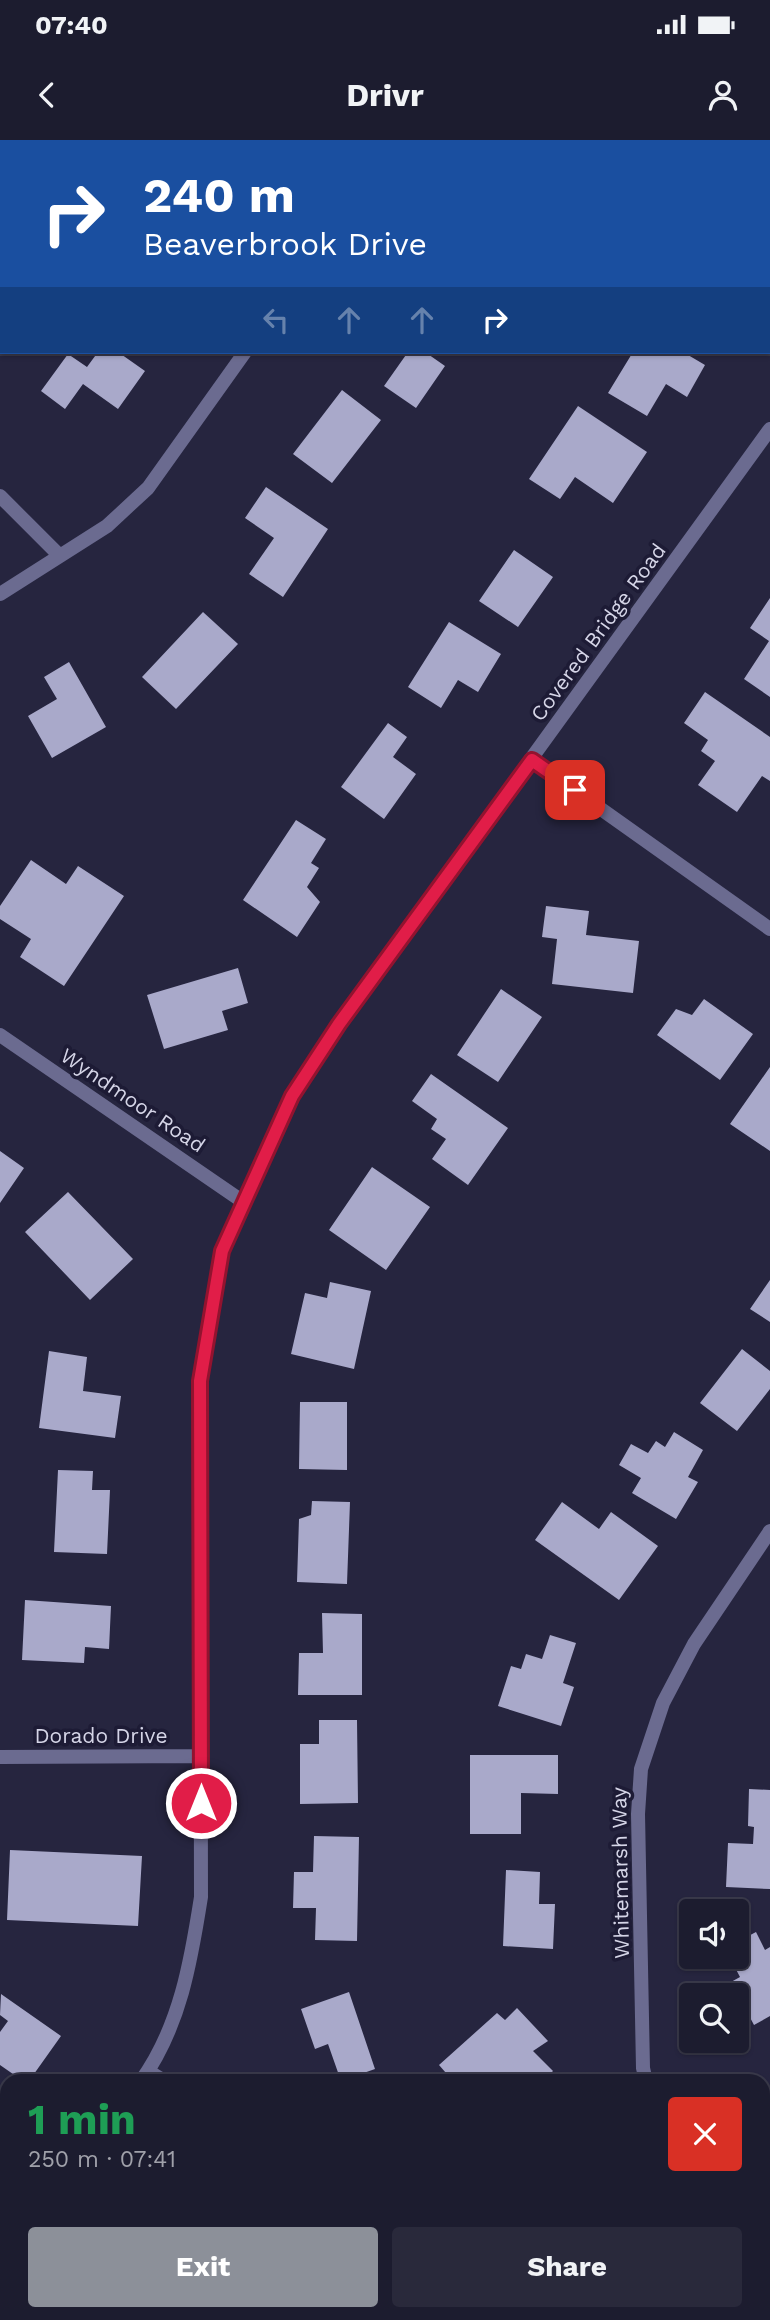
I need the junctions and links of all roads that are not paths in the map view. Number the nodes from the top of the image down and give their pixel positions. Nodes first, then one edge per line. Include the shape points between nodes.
1 (244, 354) edge
2 (770, 429) edge
3 (0, 496) edge
4 (59, 555) junction
5 (0, 594) edge
6 (532, 760) junction
7 (770, 929) edge
8 (0, 1035) edge
9 (242, 1200) junction
10 (770, 1531) edge
11 (202, 1756) junction
12 (0, 1757) edge
13 (146, 2074) edge
14 (646, 2074) edge

1 - 4 street via 148,488 107,526
2 - 6 street, Covered Bridge Road
3 - 4 street
4 - 5 street
6 - 7 street
6 - 9 street, Covered Bridge Road via 336,1029 292,1096
8 - 9 street, Wyndmoor Road
9 - 11 street, Covered Bridge Road via 222,1251 200,1381
10 - 14 street, Whitemarsh Way via 694,1644 663,1703 641,1769 638,1814
11 - 12 street, Dorado Drive
11 - 13 street, Covered Bridge Road via 201,1897 190,1972

